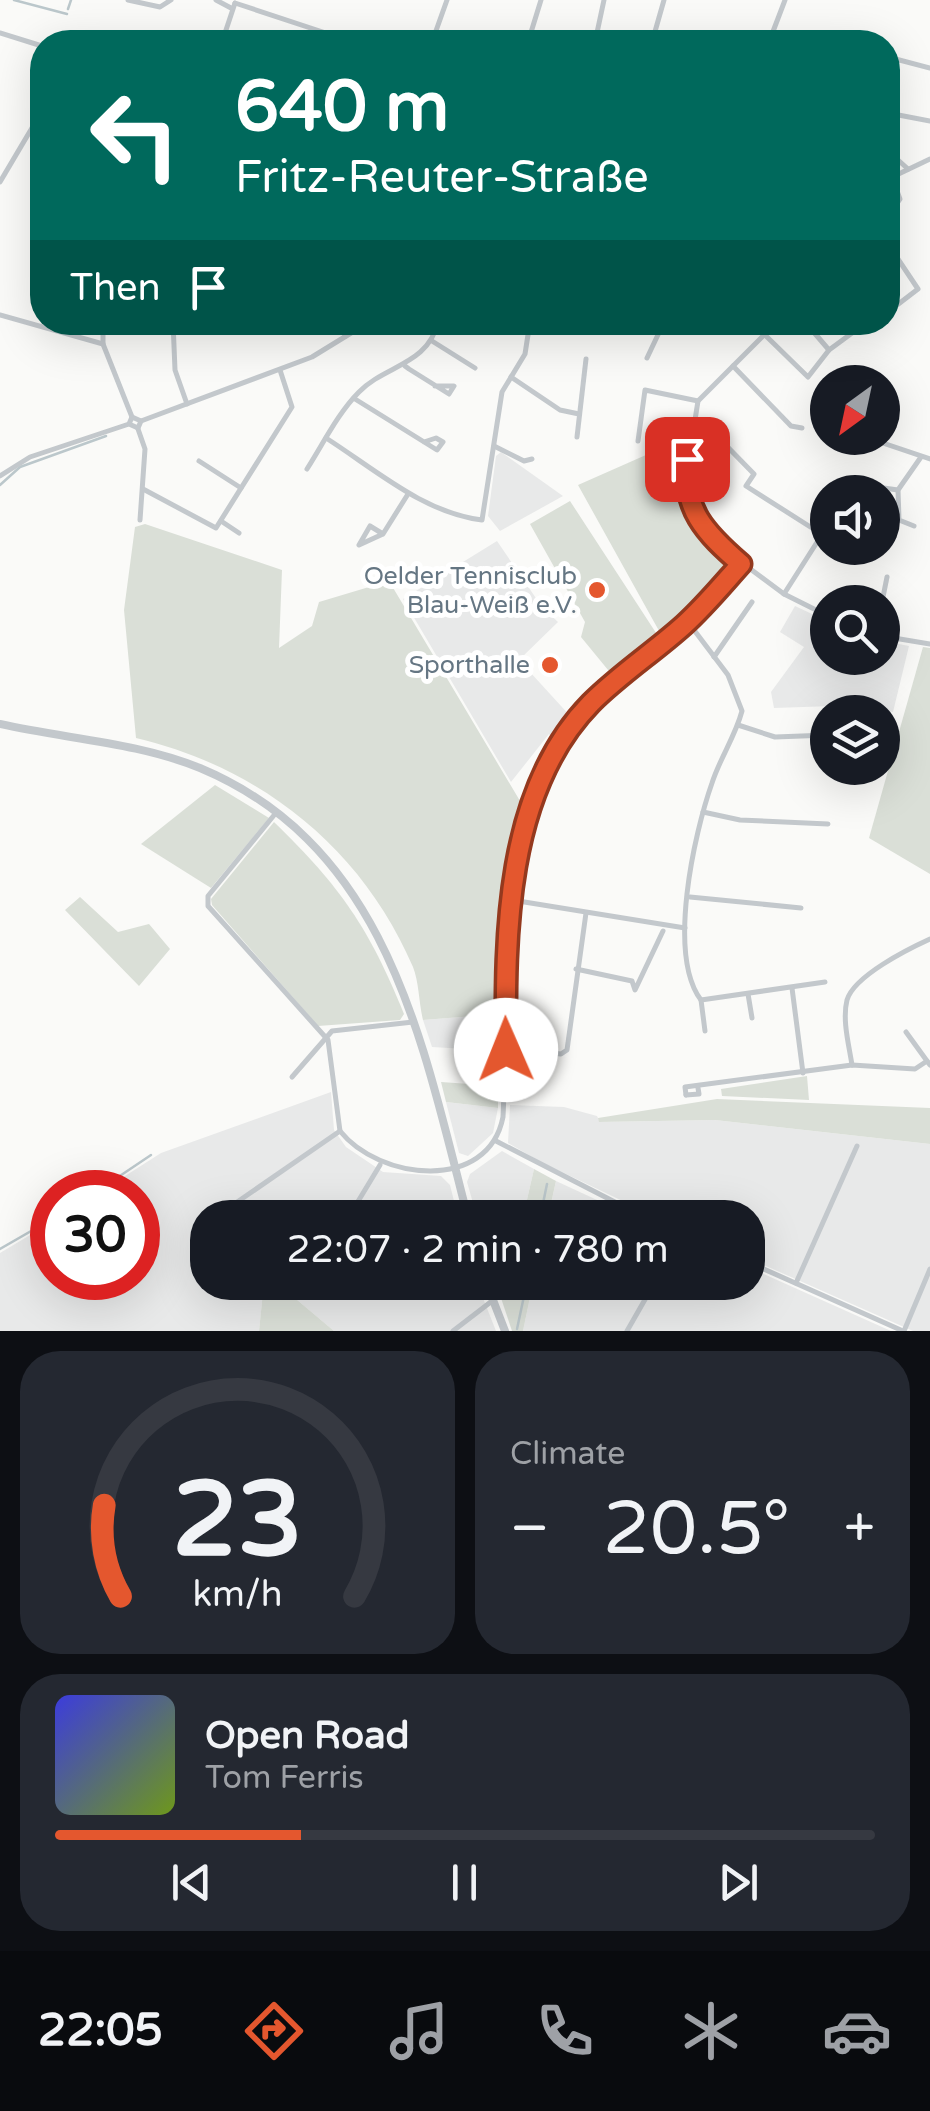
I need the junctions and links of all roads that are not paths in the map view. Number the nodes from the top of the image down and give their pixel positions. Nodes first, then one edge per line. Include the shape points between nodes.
1 (128, 0) edge
2 (170, 0) edge
3 (218, 0) edge
4 (448, 0) edge
5 (541, 0) edge
6 (604, 0) edge
7 (664, 0) edge
8 (785, 0) edge
9 (234, 4) edge
10 (226, 30) edge
11 (315, 30) edge
12 (437, 30) edge
13 (532, 30) edge
14 (598, 30) edge
15 (655, 30) edge
16 (774, 30) edge
17 (0, 33) edge
18 (30, 42) edge
19 (900, 60) edge
20 (930, 68) edge
21 (900, 115) edge
22 (930, 121) edge
23 (30, 131) edge
24 (930, 159) edge
25 (900, 163) edge
26 (908, 170) junction
27 (900, 174) edge
28 (0, 182) edge
29 (900, 262) edge
30 (900, 303) edge
31 (0, 315) edge
32 (30, 323) edge
33 (71, 335) edge
34 (103, 335) edge
35 (174, 335) edge
36 (349, 335) edge
37 (434, 335) edge
38 (529, 335) edge
39 (658, 335) edge
40 (764, 335) joint
41 (816, 335) edge
42 (846, 335) edge
43 (346, 337) joint
44 (432, 341) junction
45 (103, 344) junction
46 (829, 350) junction
47 (647, 358) dead end
48 (586, 359) dead end
49 (406, 366) junction
50 (733, 366) junction
51 (476, 368) dead end
52 (280, 370) junction
53 (511, 377) junction
54 (435, 386) dead end
55 (355, 399) junction
56 (698, 401) junction
57 (187, 404) junction
58 (579, 414) junction
59 (692, 420) junction
60 (130, 421) junction
61 (140, 425) junction
62 (802, 428) dead end
63 (576, 437) dead end
64 (326, 438) junction
65 (638, 441) dead end
66 (424, 442) dead end
67 (494, 446) junction
68 (900, 449) edge
69 (921, 457) junction
70 (532, 459) dead end
71 (930, 459) edge
72 (199, 460) dead end
73 (307, 470) dead end
74 (0, 476) edge
75 (900, 487) edge
76 (242, 488) junction
77 (142, 489) junction
78 (408, 494) junction
79 (140, 520) dead end
80 (900, 520) edge
81 (221, 521) junction
82 (914, 526) dead end
83 (810, 527) edge
84 (239, 533) dead end
85 (382, 534) junction
86 (810, 555) edge
87 (741, 564) junction
88 (887, 577) dead end
89 (885, 585) edge
90 (784, 594) junction
91 (752, 602) dead end
92 (810, 607) edge
93 (688, 622) junction
94 (900, 639) edge
95 (930, 644) edge
96 (714, 657) junction
97 (0, 724) edge
98 (738, 725) junction
99 (810, 736) edge
100 (703, 812) junction
101 (276, 813) junction
102 (828, 824) dead end
103 (689, 896) junction
104 (512, 900) junction
105 (801, 908) dead end
106 (586, 913) junction
107 (685, 928) junction
108 (663, 930) dead end
109 (930, 938) edge
110 (576, 969) junction
111 (824, 982) dead end
112 (792, 988) junction
113 (748, 994) junction
114 (700, 1000) junction
115 (752, 1018) dead end
116 (416, 1022) junction
117 (705, 1031) dead end
118 (906, 1032) dead end
119 (328, 1040) junction
120 (506, 1050) junction
121 (929, 1063) edge
122 (852, 1065) junction
123 (803, 1073) junction
124 (292, 1077) dead end
125 (698, 1088) dead end
126 (340, 1131) junction
127 (496, 1141) junction
128 (857, 1146) dead end
129 (380, 1164) junction
130 (456, 1169) junction
131 (240, 1200) edge
132 (359, 1200) edge
133 (464, 1200) edge
134 (611, 1200) edge
135 (765, 1269) edge
136 (930, 1269) edge
137 (796, 1283) junction
138 (645, 1300) edge
139 (492, 1301) joint
140 (453, 1331) edge
141 (505, 1331) edge
142 (627, 1331) edge
143 (904, 1331) edge

1 - 2 street via 160,6
3 - 9 street
4 - 12 street
5 - 13 street
6 - 14 street
7 - 15 street
8 - 16 street
9 - 10 street
9 - 11 street
17 - 18 street
19 - 20 street
21 - 22 street
23 - 28 street
24 - 26 street
25 - 26 street
26 - 27 street
29 - 30 street via 918,289
31 - 32 street
33 - 45 street
34 - 45 street
35 - 57 street via 175,370
36 - 43 street
37 - 44 street
38 - 53 street
39 - 47 street
40 - 46 street via 806,377
40 - 50 street
41 - 46 street
42 - 46 street
43 - 52 street
44 - 49 street
44 - 51 street
45 - 60 street
48 - 58 street
49 - 54 street
49 - 55 street
50 - 56 street
50 - 62 street via 791,426
52 - 57 street
52 - 76 street via 292,407
53 - 58 street via 560,410
53 - 67 street via 502,392
55 - 64 street
55 - 66 street
56 - 59 street
56 - 65 street via 645,390
57 - 61 street
58 - 63 street
59 - 83 street via 754,474 746,486
59 - 87 street via 685,484 694,518
60 - 61 street
60 - 74 street
61 - 77 street
64 - 73 street
64 - 78 street
67 - 70 street
67 - 78 street via 482,520 450,516
68 - 69 street
69 - 71 street
69 - 75 street
72 - 76 street
76 - 81 street
77 - 79 street
77 - 81 street via 210,528
78 - 85 street
80 - 82 street
81 - 84 street
85 - 85 street via 371,540 359,545 370,526
86 - 90 street
87 - 90 street
87 - 93 street
88 - 89 street
90 - 92 street
91 - 96 street
93 - 96 street
93 - 104 street via 613,683 568,731 538,788
94 - 95 street
96 - 98 street via 741,703
97 - 101 street via 175,760 229,782
98 - 99 street via 776,737
98 - 100 street
100 - 102 street
100 - 103 street
101 - 116 street via 316,848 362,908
101 - 119 street via 208,896 208,906
103 - 105 street
103 - 107 street
104 - 106 street
104 - 120 street
106 - 107 street
106 - 110 street
107 - 114 street via 690,986
108 - 110 street via 635,990 632,980
109 - 122 street via 865,979 846,1004
110 - 120 street via 567,1050
111 - 112 street
112 - 113 street
112 - 123 street
113 - 114 street
113 - 115 street
114 - 117 street
116 - 119 street via 354,1025 332,1031
116 - 130 street
118 - 121 street
119 - 124 street
119 - 126 street
120 - 127 street
121 - 122 street
122 - 123 street
123 - 125 street
126 - 129 street
126 - 131 street
127 - 130 street
127 - 134 street
128 - 137 street
129 - 130 street
129 - 132 street
130 - 133 street
135 - 137 street
136 - 143 street
137 - 143 street
138 - 142 street
139 - 140 street
139 - 141 street

